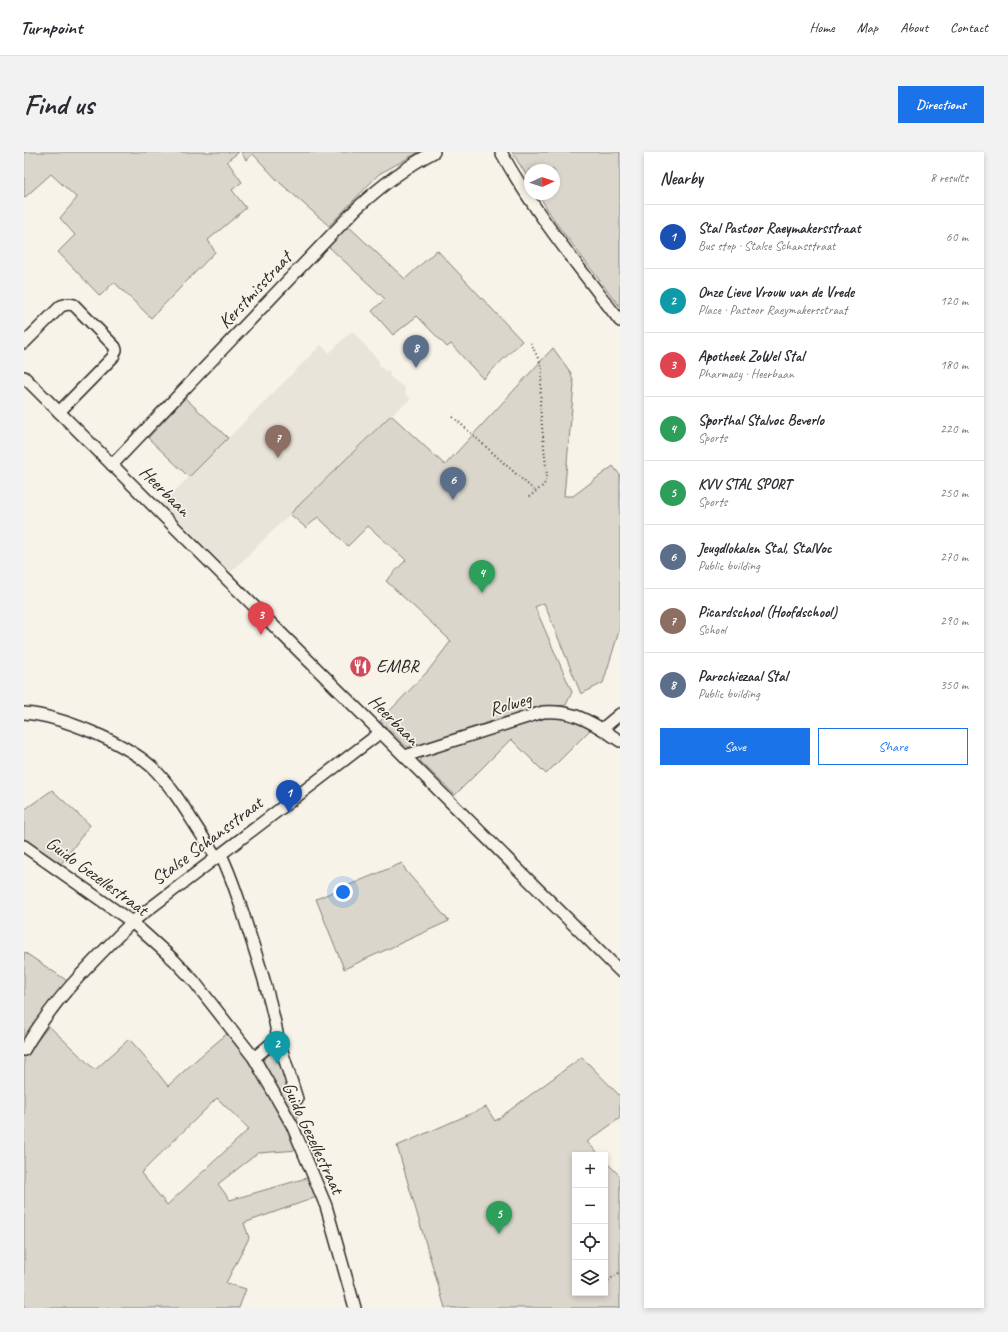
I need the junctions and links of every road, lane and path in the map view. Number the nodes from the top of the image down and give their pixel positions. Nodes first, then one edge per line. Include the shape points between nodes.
1 (434, 152) edge
2 (501, 152) edge
3 (620, 321) edge
4 (24, 343) edge
5 (531, 343) dead end
6 (24, 377) edge
7 (60, 412) junction
8 (453, 417) dead end
9 (112, 465) junction
10 (536, 492) junction
11 (529, 496) dead end
12 (24, 714) edge
13 (620, 714) edge
14 (602, 729) junction
15 (381, 732) junction
16 (620, 741) edge
17 (405, 756) junction
18 (24, 846) edge
19 (216, 856) junction
20 (132, 922) junction
21 (620, 971) edge
22 (278, 1038) junction
23 (24, 1050) edge
24 (254, 1058) junction
25 (297, 1099) dead end
26 (620, 1272) edge
27 (608, 1281) edge
28 (355, 1308) edge

1 - 9 street, Kerstmisstraat via 382,185 357,208
2 - 3 street via 550,228
4 - 7 street via 61,306 74,304 115,347 113,357
5 - 10 path via 542,367 540,406 547,477 544,485
6 - 7 street, Heerbaan
7 - 9 street, Heerbaan
8 - 10 path
9 - 15 street, Heerbaan
10 - 11 path
12 - 19 street via 41,714 68,722 112,742 147,764 176,797
13 - 14 street
14 - 16 street, Rolweg
14 - 17 street, Rolweg via 574,714 543,712
15 - 17 street, Heerbaan
15 - 19 street, Stalse Schansstraat
17 - 21 street, Heerbaan
18 - 20 street, Guido Gezellestraat
19 - 20 street, Stalse Schansstraat
19 - 22 street via 223,859 230,874 273,1008
20 - 23 street, Stalse Schansstraat via 62,996
20 - 24 street, Guido Gezellestraat via 193,980
22 - 24 street
22 - 25 street
24 - 28 street, Guido Gezellestraat via 292,1125 322,1198
26 - 27 path

